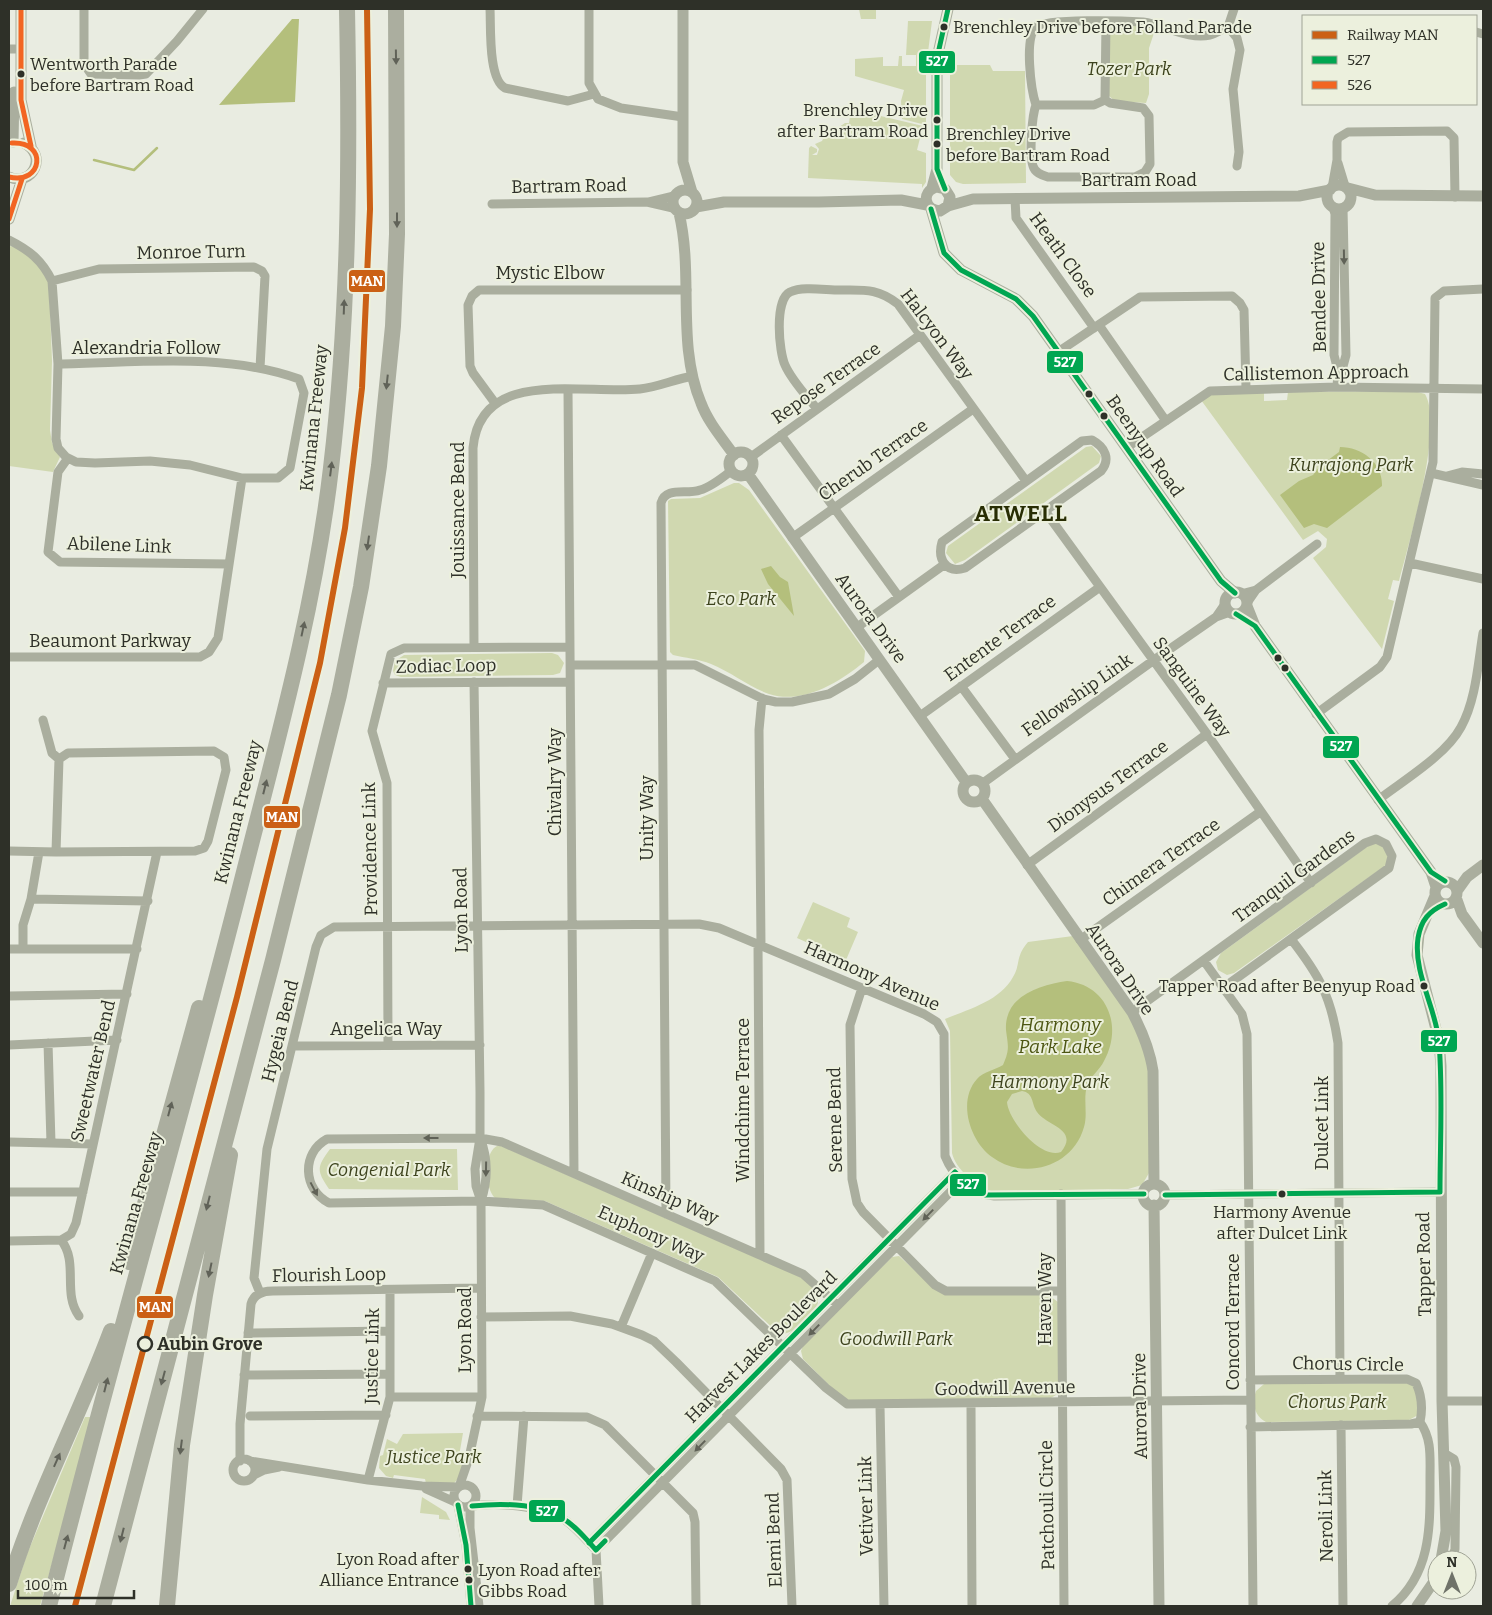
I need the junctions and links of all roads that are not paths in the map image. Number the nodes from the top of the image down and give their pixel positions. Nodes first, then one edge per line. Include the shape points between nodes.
1 (15, 9) edge
2 (21, 9) edge
3 (84, 9) edge
4 (347, 9) edge
5 (396, 9) edge
6 (490, 9) edge
7 (588, 9) edge
8 (683, 9) edge
9 (948, 9) edge
10 (1234, 9) edge
11 (199, 10) edge
12 (1106, 22) junction
13 (1228, 27) junction
14 (12, 49) edge
15 (12, 90) edge
16 (594, 94) junction
17 (1105, 100) junction
18 (1036, 105) junction
19 (683, 117) junction
20 (11, 144) edge
21 (31, 146) junction
22 (1337, 160) junction
23 (683, 162) junction
24 (1237, 166) dead end
25 (938, 169) junction
26 (9, 176) edge
27 (22, 179) junction
28 (1346, 187) junction
29 (1331, 189) junction
30 (930, 190) junction
31 (947, 191) junction
32 (693, 193) junction
33 (675, 194) junction
34 (1375, 195) junction
35 (1305, 196) junction
36 (1483, 196) edge
37 (1455, 197) junction
38 (973, 199) junction
39 (1015, 199) junction
40 (901, 200) junction
41 (647, 202) junction
42 (724, 202) junction
43 (492, 204) dead end
44 (1339, 206) junction
45 (929, 207) junction
46 (946, 208) junction
47 (685, 210) junction
48 (9, 219) edge
49 (938, 230) junction
50 (9, 240) edge
51 (52, 281) junction
52 (1483, 289) edge
53 (687, 290) junction
54 (1096, 326) junction
55 (920, 335) junction
56 (1058, 352) junction
57 (58, 364) junction
58 (260, 368) junction
59 (693, 376) junction
60 (1341, 387) junction
61 (1246, 388) junction
62 (1434, 389) junction
63 (1483, 389) edge
64 (568, 390) junction
65 (495, 403) junction
66 (817, 409) junction
67 (973, 409) junction
68 (1166, 421) junction
69 (780, 435) junction
70 (1126, 448) junction
71 (734, 455) junction
72 (751, 457) junction
73 (68, 458) junction
74 (731, 471) junction
75 (748, 474) junction
76 (1431, 474) junction
77 (1483, 474) edge
78 (1447, 476) junction
79 (242, 478) junction
80 (1026, 481) junction
81 (1483, 485) edge
82 (834, 508) junction
83 (1045, 511) junction
84 (792, 538) junction
85 (1317, 544) dead end
86 (1410, 562) junction
87 (229, 564) junction
88 (945, 564) junction
89 (1483, 579) edge
90 (1100, 587) junction
91 (899, 597) junction
92 (1236, 603) junction
93 (856, 628) junction
94 (1483, 633) edge
95 (474, 647) junction
96 (570, 647) junction
97 (9, 658) edge
98 (880, 660) junction
99 (1154, 660) junction
100 (662, 664) junction
101 (570, 665) junction
102 (474, 682) junction
103 (570, 682) junction
104 (383, 683) junction
105 (961, 686) junction
106 (762, 698) junction
107 (1316, 714) junction
108 (920, 716) junction
109 (43, 720) dead end
110 (1207, 734) junction
111 (59, 759) junction
112 (1015, 759) junction
113 (966, 782) junction
114 (982, 783) junction
115 (982, 799) junction
116 (1378, 800) junction
117 (1260, 812) junction
118 (9, 851) edge
119 (39, 852) junction
120 (56, 852) junction
121 (157, 852) junction
122 (1027, 865) junction
123 (1483, 865) edge
124 (1311, 883) junction
125 (1447, 893) junction
126 (31, 900) junction
127 (148, 901) junction
128 (235, 905) junction
129 (663, 924) junction
130 (572, 925) junction
131 (478, 926) junction
132 (387, 927) junction
133 (1290, 938) junction
134 (1080, 940) junction
135 (1483, 944) edge
136 (759, 945) junction
137 (9, 948) edge
138 (23, 949) junction
139 (137, 950) junction
140 (1204, 961) junction
141 (862, 988) junction
142 (1224, 988) junction
143 (127, 994) junction
144 (9, 996) edge
145 (1132, 1012) junction
146 (117, 1040) junction
147 (48, 1043) junction
148 (9, 1045) edge
149 (388, 1045) junction
150 (480, 1045) junction
151 (293, 1046) junction
152 (236, 1106) junction
153 (480, 1138) junction
154 (9, 1142) edge
155 (51, 1143) junction
156 (93, 1144) junction
157 (955, 1172) junction
158 (574, 1173) junction
159 (962, 1180) junction
160 (1154, 1184) junction
161 (9, 1192) edge
162 (83, 1192) junction
163 (1440, 1192) junction
164 (1061, 1194) junction
165 (1144, 1194) junction
166 (1248, 1194) junction
167 (1339, 1194) junction
168 (1165, 1195) junction
169 (481, 1201) junction
170 (1154, 1205) junction
171 (666, 1214) junction
172 (61, 1240) junction
173 (9, 1241) edge
174 (893, 1243) junction
175 (652, 1253) junction
176 (760, 1255) junction
177 (481, 1288) junction
178 (390, 1290) junction
179 (1061, 1291) junction
180 (260, 1293) junction
181 (834, 1302) junction
182 (79, 1316) dead end
183 (481, 1316) junction
184 (621, 1327) junction
185 (390, 1331) junction
186 (248, 1333) junction
187 (788, 1350) junction
188 (390, 1374) junction
189 (244, 1375) junction
190 (1250, 1380) junction
191 (1340, 1380) junction
192 (390, 1397) junction
193 (482, 1397) junction
194 (1250, 1400) junction
195 (1442, 1401) junction
196 (1483, 1401) edge
197 (1158, 1402) junction
198 (1062, 1403) junction
199 (971, 1405) junction
200 (880, 1406) junction
201 (722, 1409) junction
202 (386, 1415) junction
203 (250, 1416) dead end
204 (477, 1416) junction
205 (524, 1416) junction
206 (729, 1416) junction
207 (1420, 1422) junction
208 (1341, 1425) junction
209 (1250, 1426) junction
210 (1444, 1453) junction
211 (469, 1458) junction
212 (240, 1461) junction
213 (250, 1461) junction
214 (282, 1466) junction
215 (254, 1475) junction
216 (661, 1479) junction
217 (368, 1480) junction
218 (422, 1486) junction
219 (459, 1487) junction
220 (474, 1489) junction
221 (456, 1503) junction
222 (503, 1503) junction
223 (471, 1506) junction
224 (517, 1506) junction
225 (593, 1547) junction
226 (1443, 1550) edge
227 (1455, 1550) edge
228 (170, 1580) junction
229 (9, 1584) edge
230 (1427, 1594) edge
231 (49, 1606) edge
232 (103, 1606) edge
233 (166, 1606) edge
234 (172, 1606) edge
235 (471, 1606) edge
236 (479, 1606) edge
237 (599, 1606) edge
238 (696, 1606) edge
239 (792, 1606) edge
240 (884, 1606) edge
241 (972, 1606) edge
242 (1064, 1606) edge
243 (1159, 1606) edge
244 (1252, 1606) edge
245 (1343, 1606) edge
246 (1392, 1606) edge
247 (1418, 1606) edge

1 - 14 street
2 - 21 street via 21,100
3 - 11 street via 84,64 92,74 146,74 177,41
128 -> 4 highway, Kwinana Freeway via 288,698 313,582 331,468 344,301 350,128
5 -> 152 highway via 397,234 393,326 379,466 361,587 339,695
6 - 16 street via 494,73 499,84 568,101
7 - 16 street via 589,82
8 - 19 street
9 - 25 street via 937,58
10 - 13 street
12 - 13 street via 1144,22 1192,35 1211,35
12 - 17 street
12 - 18 street via 1048,21 1037,26 1030,36 1031,90
13 - 24 street via 1238,38 1240,50 1233,89 1239,152
14 - 15 street
15 - 20 street
16 - 19 street via 602,103
17 - 18 street via 1094,105
17 - 18 street via 1110,104 1143,108 1149,116 1150,164 1145,172 1135,177 1048,178 1038,174 1033,166 1032,114
19 - 23 street
20 - 21 street via 19,142
21 - 27 street via 36,154 36,168
22 - 28 street
22 - 29 street
22 - 37 street via 1337,142 1348,132 1447,131 1454,138
23 - 32 street
23 - 33 street
25 - 30 street
25 - 31 street
26 - 27 street
27 - 48 street
28 - 29 street, Bartram Road via 1337,185
28 - 34 street
28 - 44 street via 1351,194
29 - 35 street, Bartram Road
29 - 44 street via 1327,197
30 - 31 street via 941,187
30 - 40 street, Bartram Road
30 - 45 street via 926,201
31 - 38 street, Bartram Road
31 - 46 street via 950,202
32 - 33 street, Bartram Road via 684,189
32 - 42 street, Bartram Road
32 - 47 street
33 - 41 street, Bartram Road
33 - 47 street
34 - 37 street
34 - 44 street
35 - 39 street, Bartram Road
35 - 44 street, Bartram Road
36 - 37 street
38 - 39 street, Bartram Road
38 - 46 street, Bartram Road
39 - 54 street, Heath Close via 1016,218
40 - 42 street, Bartram Road
40 - 45 street, Bartram Road
41 - 43 street, Bartram Road
41 - 47 street, Bartram Road
42 - 47 street, Bartram Road
44 - 60 street, Bendee Drive via 1346,355
45 - 46 street via 940,211
45 - 49 street, Beenyup Road
46 - 49 street
47 - 53 street
49 - 56 street, Beenyup Road via 944,253 961,270 1016,298
50 - 51 street via 36,255
51 - 57 street
51 - 58 street, Monroe Turn via 99,269 254,267 266,276
52 - 62 street via 1444,291 1436,298
53 - 59 street via 688,342
53 - 65 street, Mystic Elbow via 479,290 468,305 470,366
54 - 56 street
54 - 61 street via 1140,297 1232,296 1244,310
54 - 68 street, Heath Close
55 - 66 street, Repose Terrace
55 - 66 street, Halcyon Way via 898,304 886,294 871,290 800,290 789,293 779,309 784,364
55 - 67 street, Halcyon Way
56 - 70 street, Beenyup Road
57 - 58 street, Alexandria Follow via 215,362
57 - 73 street via 56,439 58,448
58 - 79 street, Alexandria Follow via 299,380 304,393 290,468 278,478
59 - 64 street, Jouissance Bend via 640,389
59 - 71 street via 707,416
60 - 61 street, Callistemon Approach
60 - 62 street, Callistemon Approach
61 - 68 street, Callistemon Approach via 1210,391
62 - 63 street, Callistemon Approach
62 - 76 street
64 - 65 street, Jouissance Bend via 513,393
64 - 96 street, Chivalry Way
65 - 95 street, Jouissance Bend via 482,415 472,448
66 - 69 street, Repose Terrace
67 - 80 street, Halcyon Way
67 - 82 street, Cherub Terrace
68 - 70 street, Callistemon Approach
69 - 72 street, Repose Terrace
69 - 82 street
70 - 92 street, Beenyup Road
71 - 72 street via 745,453
71 - 74 street via 730,460
72 - 75 street via 753,468
73 - 79 street via 95,464 150,461 190,465
73 - 87 street, Abilene Link via 58,472 48,552 60,562
74 - 75 street via 741,476
74 - 100 street, Unity Way via 702,490 669,492 662,500
75 - 84 street, Aurora Drive
76 - 78 street
76 - 86 street
77 - 78 street via 1462,472
78 - 81 street
79 - 87 street, Beaumont Parkway
80 - 83 street via 1082,441 1092,440 1101,445 1106,454 1106,465 1101,471
80 - 88 street via 942,542 941,559
82 - 84 street, Cherub Terrace
82 - 91 street
83 - 88 street via 965,568 956,571
83 - 90 street, Sanguine Way
84 - 93 street, Aurora Drive
85 - 92 street
86 - 89 street
86 - 107 street via 1386,660
87 - 97 street, Beaumont Parkway via 218,638 209,652 200,657
88 - 91 street
90 - 99 street, Sanguine Way
90 - 105 street, Entente Terrace
91 - 93 street
92 - 99 street, Fellowship Link
92 - 107 street, Beenyup Road
93 - 98 street, Aurora Drive
94 - 116 street via 1469,708 1461,728 1442,750
95 - 96 street, Zodiac Loop
95 - 104 street, Zodiac Loop via 398,650 391,654
96 - 101 street, Chivalry Way
98 - 106 street via 855,679 820,696 792,702
98 - 108 street, Aurora Drive
99 - 110 street, Sanguine Way
99 - 112 street, Fellowship Link
100 - 101 street
100 - 106 street via 695,665
100 - 129 street, Unity Way
101 - 103 street, Chivalry Way
102 - 103 street, Zodiac Loop
102 - 104 street, Zodiac Loop
102 - 131 street, Lyon Road
103 - 130 street, Chivalry Way
104 - 132 street, Providence Link via 372,731 386,782
105 - 108 street, Entente Terrace
105 - 112 street
106 - 136 street, Windchime Terrace via 759,730
107 - 116 street, Beenyup Road
108 - 113 street, Aurora Drive
109 - 111 street via 52,753
110 - 117 street, Sanguine Way
110 - 122 street, Dionysus Terrace
111 - 120 street
111 - 121 street via 68,753 214,751 224,757 226,770 204,848
112 - 114 street, Fellowship Link
113 - 114 street via 976,779
113 - 115 street via 963,788 965,797 973,802
114 - 115 street via 986,790
115 - 122 street, Aurora Drive
116 - 125 street, Beenyup Road
117 - 124 street, Sanguine Way
117 - 134 street, Chimera Terrace
118 - 119 street
119 - 120 street
119 - 126 street
120 - 121 street
121 - 127 street, Sweetwater Bend
122 - 134 street, Aurora Drive
123 - 125 street, Tapper Road
124 - 133 street, Tranquil Gardens via 1371,840 1381,840 1391,850 1389,868
124 - 140 street, Tranquil Gardens
125 - 135 street, Beenyup Road
125 - 163 street, Tapper Road via 1430,912 1417,944 1439,1041
126 - 127 street
126 - 138 street via 23,926
127 - 139 street, Sweetwater Bend
229 -> 128 highway via 25,1534 110,1332 191,1032 225,923
231 -> 128 highway, Kwinana Freeway via 122,1320 170,1157
129 - 130 street, Harmony Avenue
129 - 136 street, Harmony Avenue via 710,925
129 - 171 street, Unity Way
130 - 131 street, Harmony Avenue
130 - 158 street, Chivalry Way
131 - 132 street, Hygeia Bend
131 - 150 street, Lyon Road
132 - 149 street, Providence Link
132 - 151 street, Hygeia Bend via 334,927 320,935
133 - 142 street, Tranquil Gardens
133 - 167 street, Dulcet Link via 1315,969 1325,989 1335,1027 1338,1043
134 - 145 street, Aurora Drive
136 - 141 street, Harmony Avenue
136 - 176 street, Windchime Terrace
137 - 138 street
138 - 139 street
139 - 143 street, Sweetwater Bend
140 - 142 street, Concord Terrace
140 - 145 street, Tranquil Gardens
141 - 157 street, Harmony Avenue via 924,1014 941,1027 944,1034 944,1149 946,1160
141 - 174 street, Serene Bend via 850,1025 852,1179 857,1203
142 - 166 street, Concord Terrace via 1242,1014 1247,1034
143 - 144 street
143 - 146 street, Sweetwater Bend
145 - 160 street, Aurora Drive via 1145,1041 1153,1071
146 - 147 street
146 - 156 street, Sweetwater Bend
147 - 148 street
147 - 155 street
149 - 150 street, Angelica Way
149 - 151 street, Angelica Way
150 - 153 street, Lyon Road
151 - 180 street, Hygeia Bend via 265,1164 254,1278
152 -> 228 highway via 182,1444
152 -> 232 highway
153 - 158 street, Kinship Way via 502,1142
153 - 169 street, Lyon Road via 474,1169
153 -> 169 street, Euphony Way via 327,1139 316,1148 308,1168 308,1178 319,1198 329,1203
154 - 155 street
155 - 156 street
156 - 162 street, Sweetwater Bend
157 - 159 street, Harmony Avenue
157 - 174 street, Harvest Lakes Boulevard
158 - 171 street, Kinship Way
159 - 164 street, Harmony Avenue via 985,1195
159 -> 174 street, Harvest Lakes Boulevard
160 - 165 street via 1147,1187
160 - 168 street via 1162,1187
161 - 162 street
162 - 172 street, Sweetwater Bend via 71,1234
163 - 167 street
163 - 195 street, Tapper Road
164 - 165 street, Harmony Avenue
164 - 179 street, Haven Way
165 - 170 street via 1146,1202
166 - 167 street
166 - 168 street
166 - 190 street, Concord Terrace
167 - 191 street, Dulcet Link
168 - 170 street via 1162,1203
169 - 175 street, Euphony Way via 543,1205
169 - 177 street, Lyon Road
170 - 197 street, Aurora Drive
171 - 176 street, Kinship Way
172 - 173 street
172 - 182 street via 69,1254 71,1301
174 - 179 street, Serene Bend via 935,1285 946,1290
174 - 181 street, Harvest Lakes Boulevard
175 - 184 street
175 - 187 street, Euphony Way via 722,1286
176 - 181 street, Kinship Way via 803,1274
177 - 178 street, Flourish Loop
177 - 183 street, Lyon Road
178 - 180 street, Flourish Loop
178 - 185 street, Justice Link
179 - 198 street, Haven Way
180 - 186 street, Flourish Loop via 252,1299
181 - 187 street, Harvest Lakes Boulevard
183 - 184 street, Elemi Bend via 570,1316
183 - 193 street, Lyon Road
184 - 201 street, Elemi Bend via 654,1342
185 - 186 street
185 - 188 street, Justice Link
186 - 189 street, Flourish Loop
187 - 200 street, Goodwill Avenue via 838,1400 856,1406
187 - 201 street, Harvest Lakes Boulevard
187 - 206 street, Harvest Lakes Boulevard
188 - 189 street
188 - 192 street, Justice Link
189 - 212 street, Flourish Loop
190 - 191 street, Chorus Circle
190 - 194 street, Concord Terrace
191 - 207 street, Chorus Circle via 1406,1379 1416,1382 1421,1393
192 - 193 street
192 - 202 street, Justice Link
193 - 204 street, Lyon Road
194 - 197 street, Goodwill Avenue
194 - 209 street, Concord Terrace
195 - 196 street
195 - 210 street, Tapper Road
197 - 198 street, Goodwill Avenue
197 - 243 street, Aurora Drive
198 - 199 street, Goodwill Avenue
198 - 242 street, Patchouli Circle
199 - 200 street, Goodwill Avenue
199 - 241 street
200 - 240 street, Vetiver Link
201 - 206 street, Elemi Bend
201 - 216 street, Harvest Lakes Boulevard
202 - 203 street
202 - 217 street, Justice Link
204 - 205 street
204 - 211 street, Lyon Road
205 - 216 street via 597,1420
205 - 224 street
206 -> 216 street, Harvest Lakes Boulevard
206 - 239 street, Elemi Bend via 787,1480
207 - 208 street
207 - 246 street via 1429,1438 1429,1542 1416,1579
208 - 209 street
208 - 245 street, Neroli Link
209 - 244 street, Concord Terrace
210 - 226 street, Tapper Road via 1446,1531
210 - 227 street via 1454,1459 1456,1466
211 - 219 street, Lyon Road
211 - 220 street, Lyon Road
212 - 213 street
212 - 215 street via 234,1468 236,1477 247,1481
213 - 214 street
213 - 215 street
214 - 215 street
214 - 217 street
216 - 225 street, Harvest Lakes Boulevard
216 - 238 street via 693,1513
217 - 218 street
218 - 219 street
218 - 221 street
219 - 220 street
219 - 221 street via 454,1494
220 - 222 street
220 - 223 street via 476,1500
221 - 223 street via 463,1508
221 - 235 street via 466,1545
222 - 223 street
222 - 224 street
223 - 236 street via 470,1528
224 - 225 street via 561,1518
225 - 237 street
228 - 233 highway
228 - 234 highway
230 - 247 street

